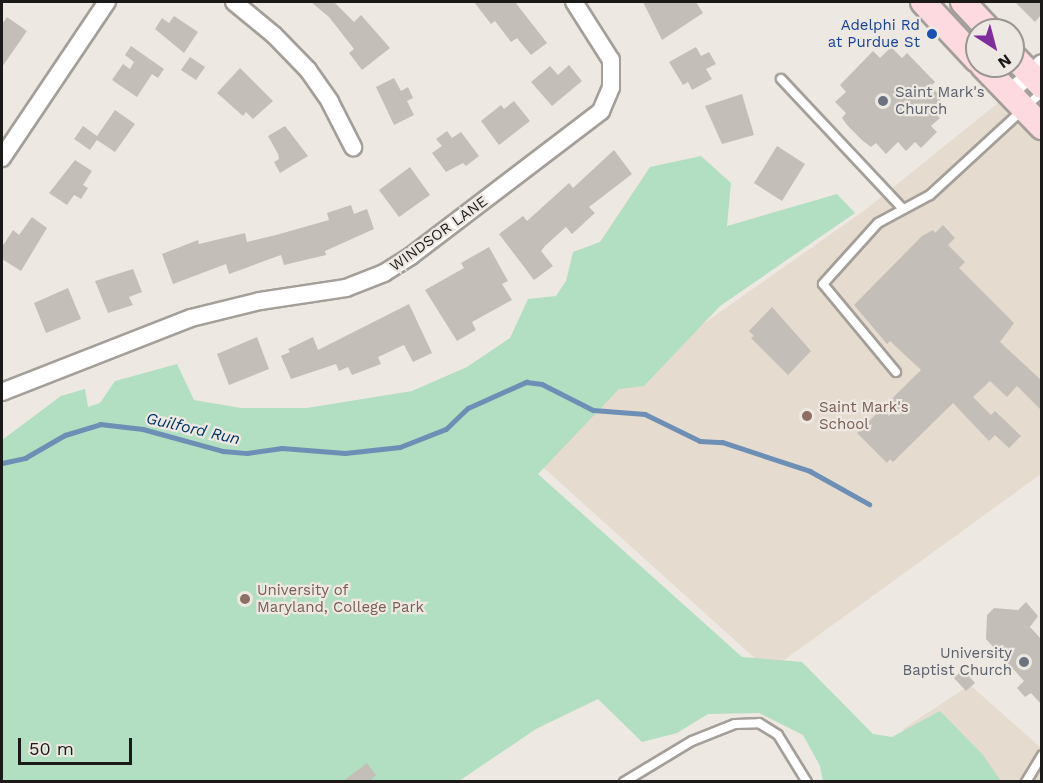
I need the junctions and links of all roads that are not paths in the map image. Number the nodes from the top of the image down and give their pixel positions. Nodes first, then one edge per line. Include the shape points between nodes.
1 (107, 2) edge
2 (234, 2) edge
3 (574, 2) edge
4 (923, 2) edge
5 (963, 2) edge
6 (978, 18) edge
7 (965, 47) edge
8 (1025, 67) edge
9 (994, 78) edge
10 (781, 79) dead end
11 (1038, 79) edge
12 (1016, 101) junction
13 (1041, 127) edge
14 (353, 147) dead end
15 (2, 158) edge
16 (903, 209) junction
17 (896, 372) dead end
18 (2, 392) edge
19 (1041, 754) edge
20 (624, 782) edge
21 (807, 782) edge
22 (1026, 782) edge

1 - 15 street
2 - 14 street via 308,70
3 - 18 street, WINDSOR LANE via 610,60 610,87 601,111 411,256 384,273 346,288 243,304 191,318
4 - 7 main road
5 - 6 main road
8 - 11 main road
9 - 12 main road
10 - 16 lane
11 - 12 street
12 - 13 main road
12 - 16 lane via 951,177
16 - 17 lane via 878,223 823,284
19 - 22 lane
20 - 21 lane via 692,741 735,724 759,723 778,735

